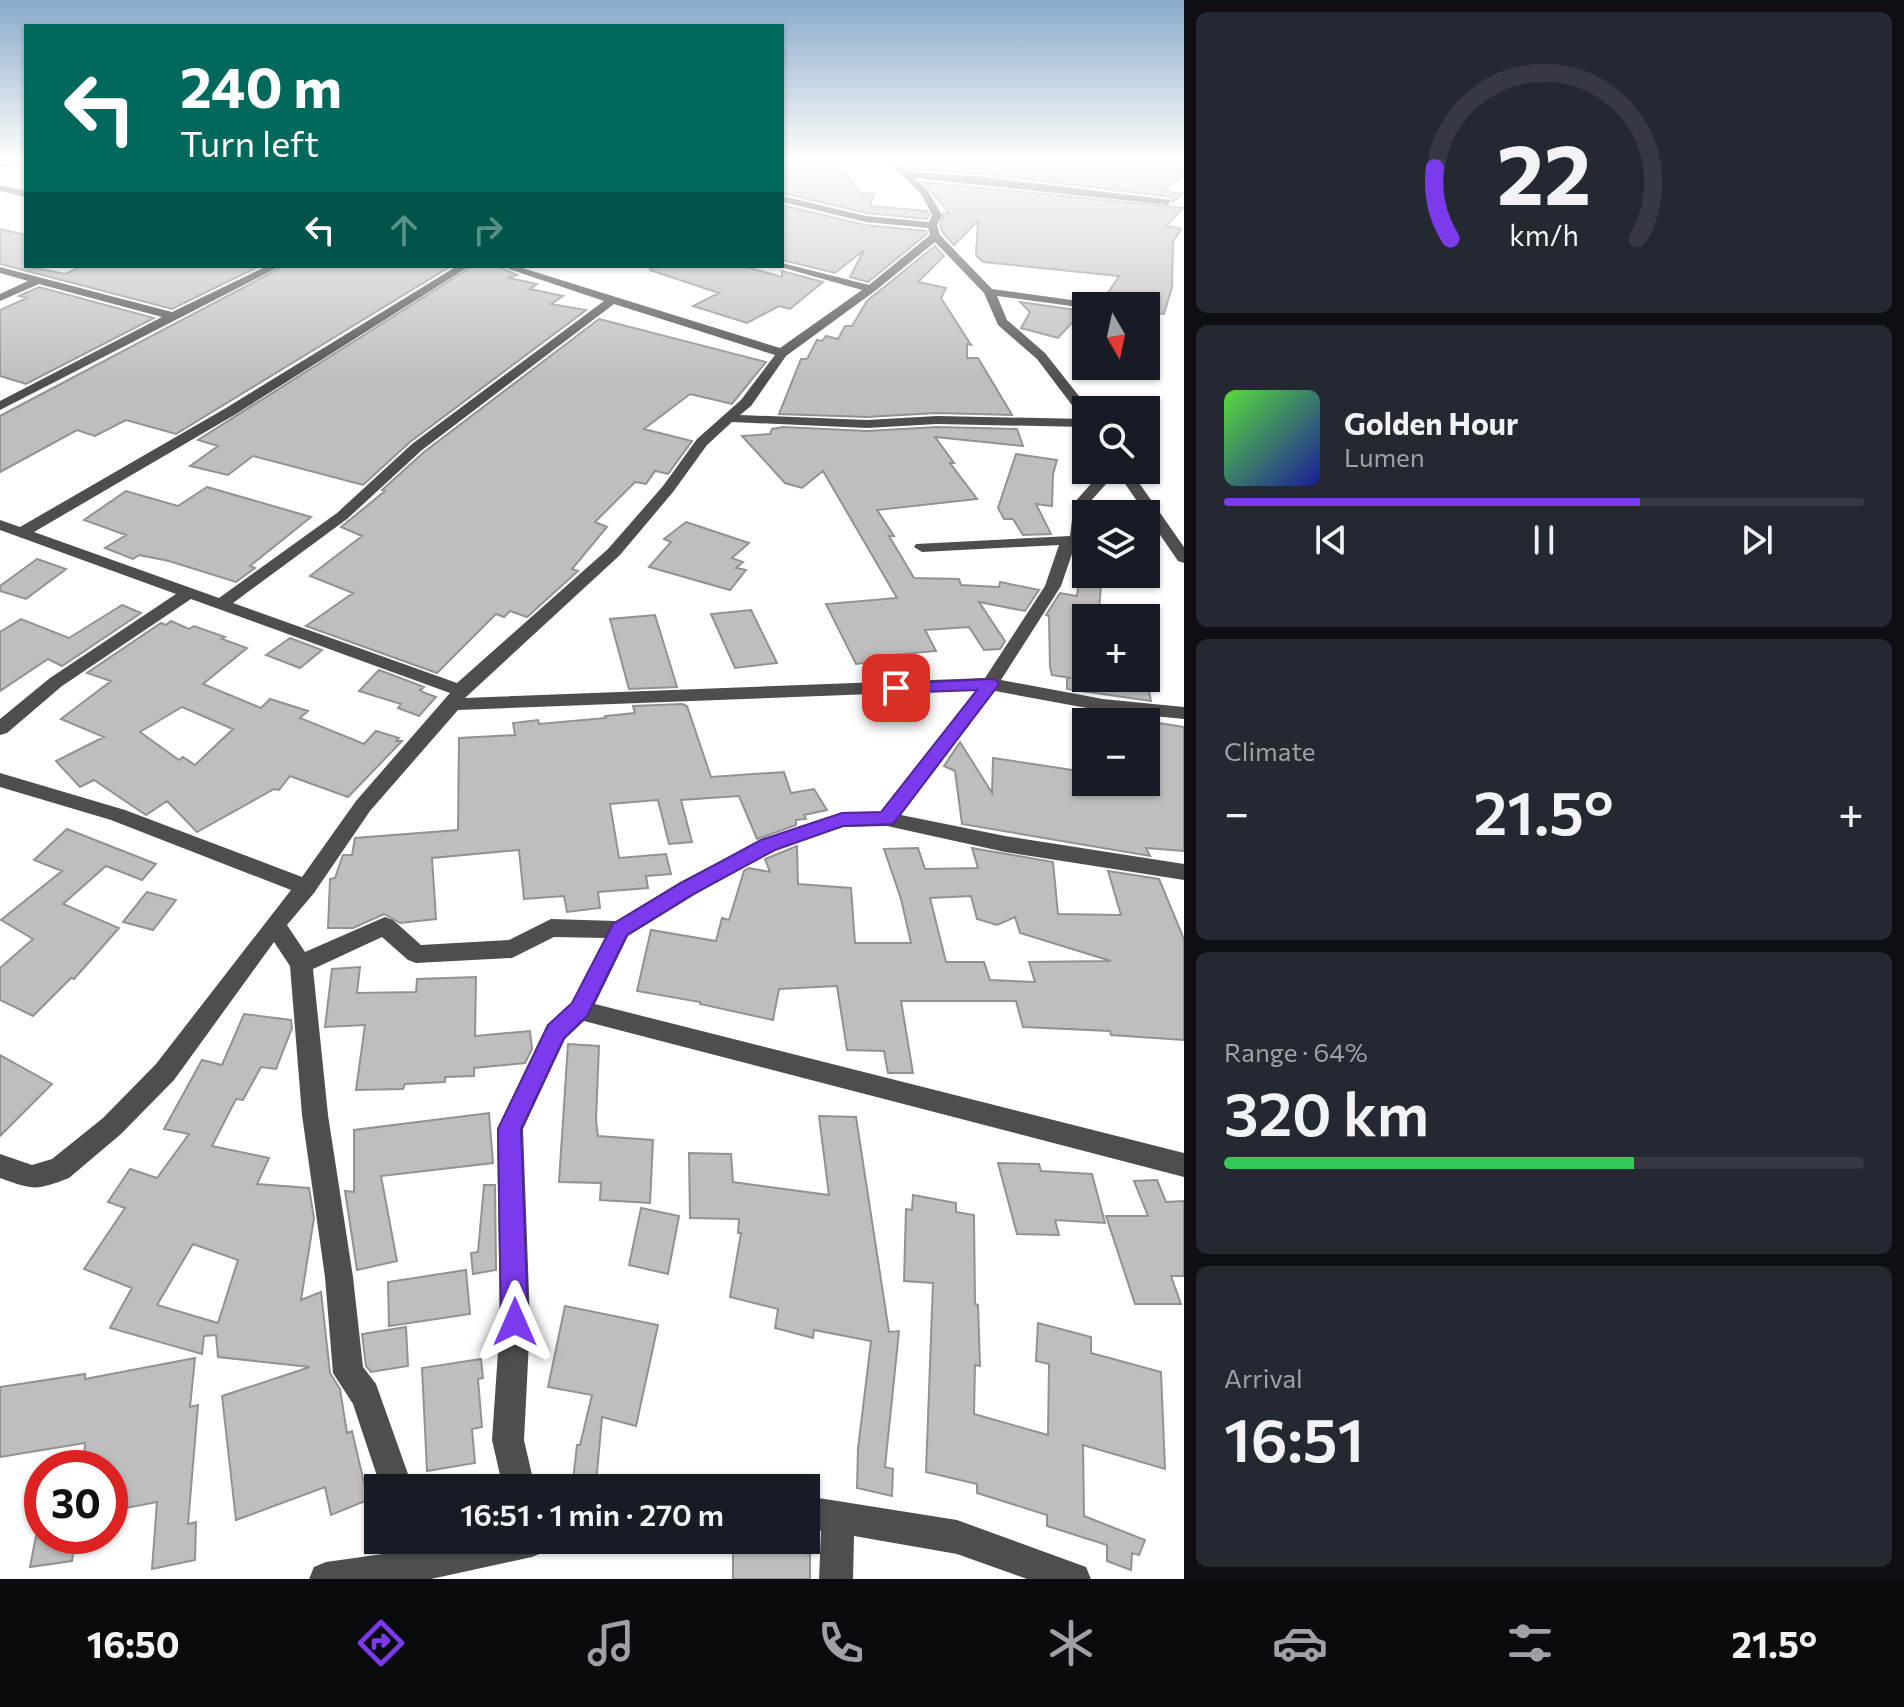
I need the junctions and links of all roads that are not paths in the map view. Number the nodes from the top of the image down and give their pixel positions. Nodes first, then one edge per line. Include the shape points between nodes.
1 (931, 233) edge
2 (936, 233) edge
3 (784, 267) edge
4 (272, 268) edge
5 (462, 268) edge
6 (511, 268) edge
7 (0, 270) edge
8 (39, 280) junction
9 (871, 289) junction
10 (989, 292) junction
11 (0, 298) edge
12 (612, 300) junction
13 (1072, 303) edge
14 (172, 316) junction
15 (782, 353) junction
16 (1072, 396) edge
17 (746, 403) junction
18 (0, 406) edge
19 (730, 418) junction
20 (772, 422) junction
21 (1072, 423) edge
22 (1098, 484) edge
23 (1133, 484) edge
24 (1084, 500) edge
25 (7, 529) edge
26 (1072, 540) edge
27 (1072, 543) edge
28 (922, 547) dead end
29 (1184, 558) edge
30 (190, 592) junction
31 (222, 603) junction
32 (990, 684) junction
33 (456, 697) junction
34 (1184, 713) edge
35 (0, 729) edge
36 (0, 780) edge
37 (887, 819) junction
38 (1184, 872) edge
39 (306, 887) junction
40 (274, 925) junction
41 (620, 930) junction
42 (301, 964) junction
43 (580, 1010) junction
44 (1184, 1165) edge
45 (0, 1166) edge
46 (392, 1474) edge
47 (516, 1474) edge
48 (822, 1515) edge
49 (404, 1554) edge
50 (326, 1579) edge
51 (836, 1579) edge
52 (1074, 1579) edge

1 - 9 street
2 - 10 street
3 - 9 street
4 - 14 street
5 - 25 street via 231,411
6 - 12 street
7 - 8 street
8 - 11 street
8 - 14 street
9 - 15 street
10 - 13 street
10 - 16 street via 1002,322 1041,356
12 - 15 street
12 - 31 street via 417,447 342,516
14 - 18 street
15 - 17 street
17 - 19 street
17 - 20 street
19 - 20 street
19 - 33 street via 702,442 614,552
20 - 21 street
22 - 24 street
23 - 29 street
25 - 30 street
26 - 28 street
27 - 32 street via 1053,586
30 - 31 street
30 - 35 street via 56,682
31 - 33 street
32 - 33 street
32 - 34 street via 1103,705
32 - 37 street
33 - 39 street via 363,806
36 - 39 street via 118,815
37 - 38 street
37 - 41 street via 842,820 768,845
39 - 40 street
40 - 42 street
40 - 45 street via 165,1072 112,1126 60,1169 32,1177
41 - 42 street via 551,928 512,949 416,954 385,926
41 - 43 street
42 - 46 street via 348,1373 365,1395
43 - 44 street
43 - 47 street via 556,1032 510,1129 515,1322 508,1440
48 - 51 street
48 - 52 street via 957,1537
49 - 50 street

